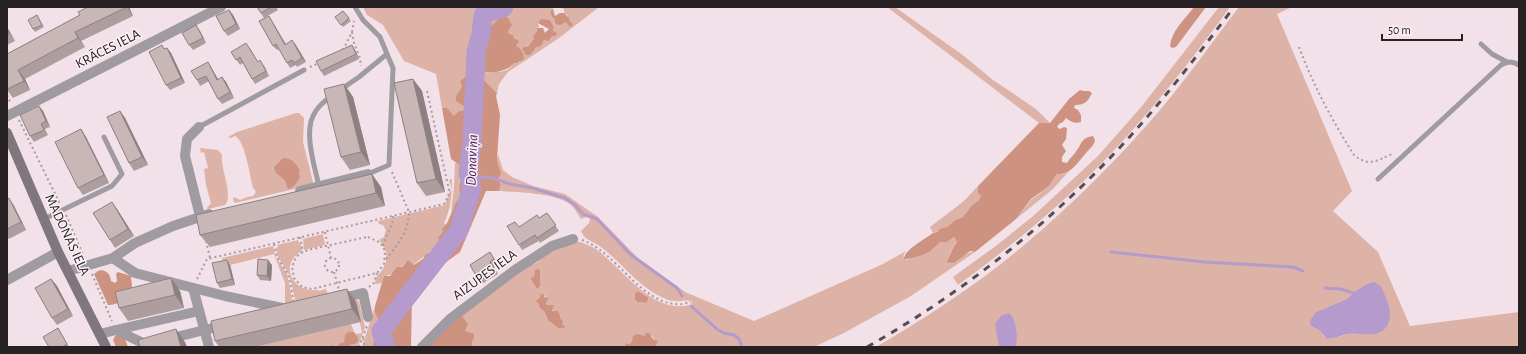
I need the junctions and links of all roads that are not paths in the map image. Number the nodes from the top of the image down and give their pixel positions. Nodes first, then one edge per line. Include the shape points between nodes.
1 (221, 7) edge
2 (355, 7) edge
3 (1481, 44) dead end
4 (387, 54) junction
5 (1507, 62) junction
6 (1519, 65) edge
7 (304, 70) road end
8 (11, 114) edge
9 (199, 127) joint
10 (7, 132) edge
11 (104, 137) dead end
12 (368, 174) joint
13 (1378, 179) dead end
14 (319, 186) junction
15 (289, 194) edge
16 (222, 211) edge
17 (200, 216) junction
18 (44, 219) junction
19 (573, 239) road end
20 (58, 252) junction
21 (113, 258) junction
22 (68, 271) junction
23 (7, 280) edge
24 (193, 288) junction
25 (326, 302) edge
26 (199, 312) junction
27 (269, 315) edge
28 (368, 317) road end
29 (233, 323) edge
30 (116, 330) junction
31 (204, 330) junction
32 (100, 334) junction
33 (106, 347) edge
34 (209, 347) edge
35 (422, 347) edge

1 - 8 street, KRĀCES IELA
2 - 4 lane via 363,20 380,37
3 - 5 lane
4 - 12 lane via 393,68 389,165
4 - 14 lane via 323,102 312,118 311,146
5 - 6 lane
5 - 13 lane
7 - 9 lane
9 - 17 street via 187,139 185,156
10 - 18 main road, MADONAS IELA
11 - 18 lane via 122,174 112,186
12 - 14 street
14 - 15 street
16 - 17 street
17 - 21 street via 135,244
18 - 20 main road, MADONAS IELA
19 - 35 street, AIZUPES IELA via 552,246 515,270 450,319
20 - 22 main road, MADONAS IELA
20 - 23 street
21 - 22 street
21 - 24 street via 135,273
22 - 32 main road, MADONAS IELA
24 - 26 street
24 - 27 street via 294,309
25 - 28 street via 363,293
26 - 30 street
26 - 31 street
29 - 31 street
30 - 31 street via 147,345
30 - 32 street
31 - 34 street
32 - 33 main road, MADONAS IELA

